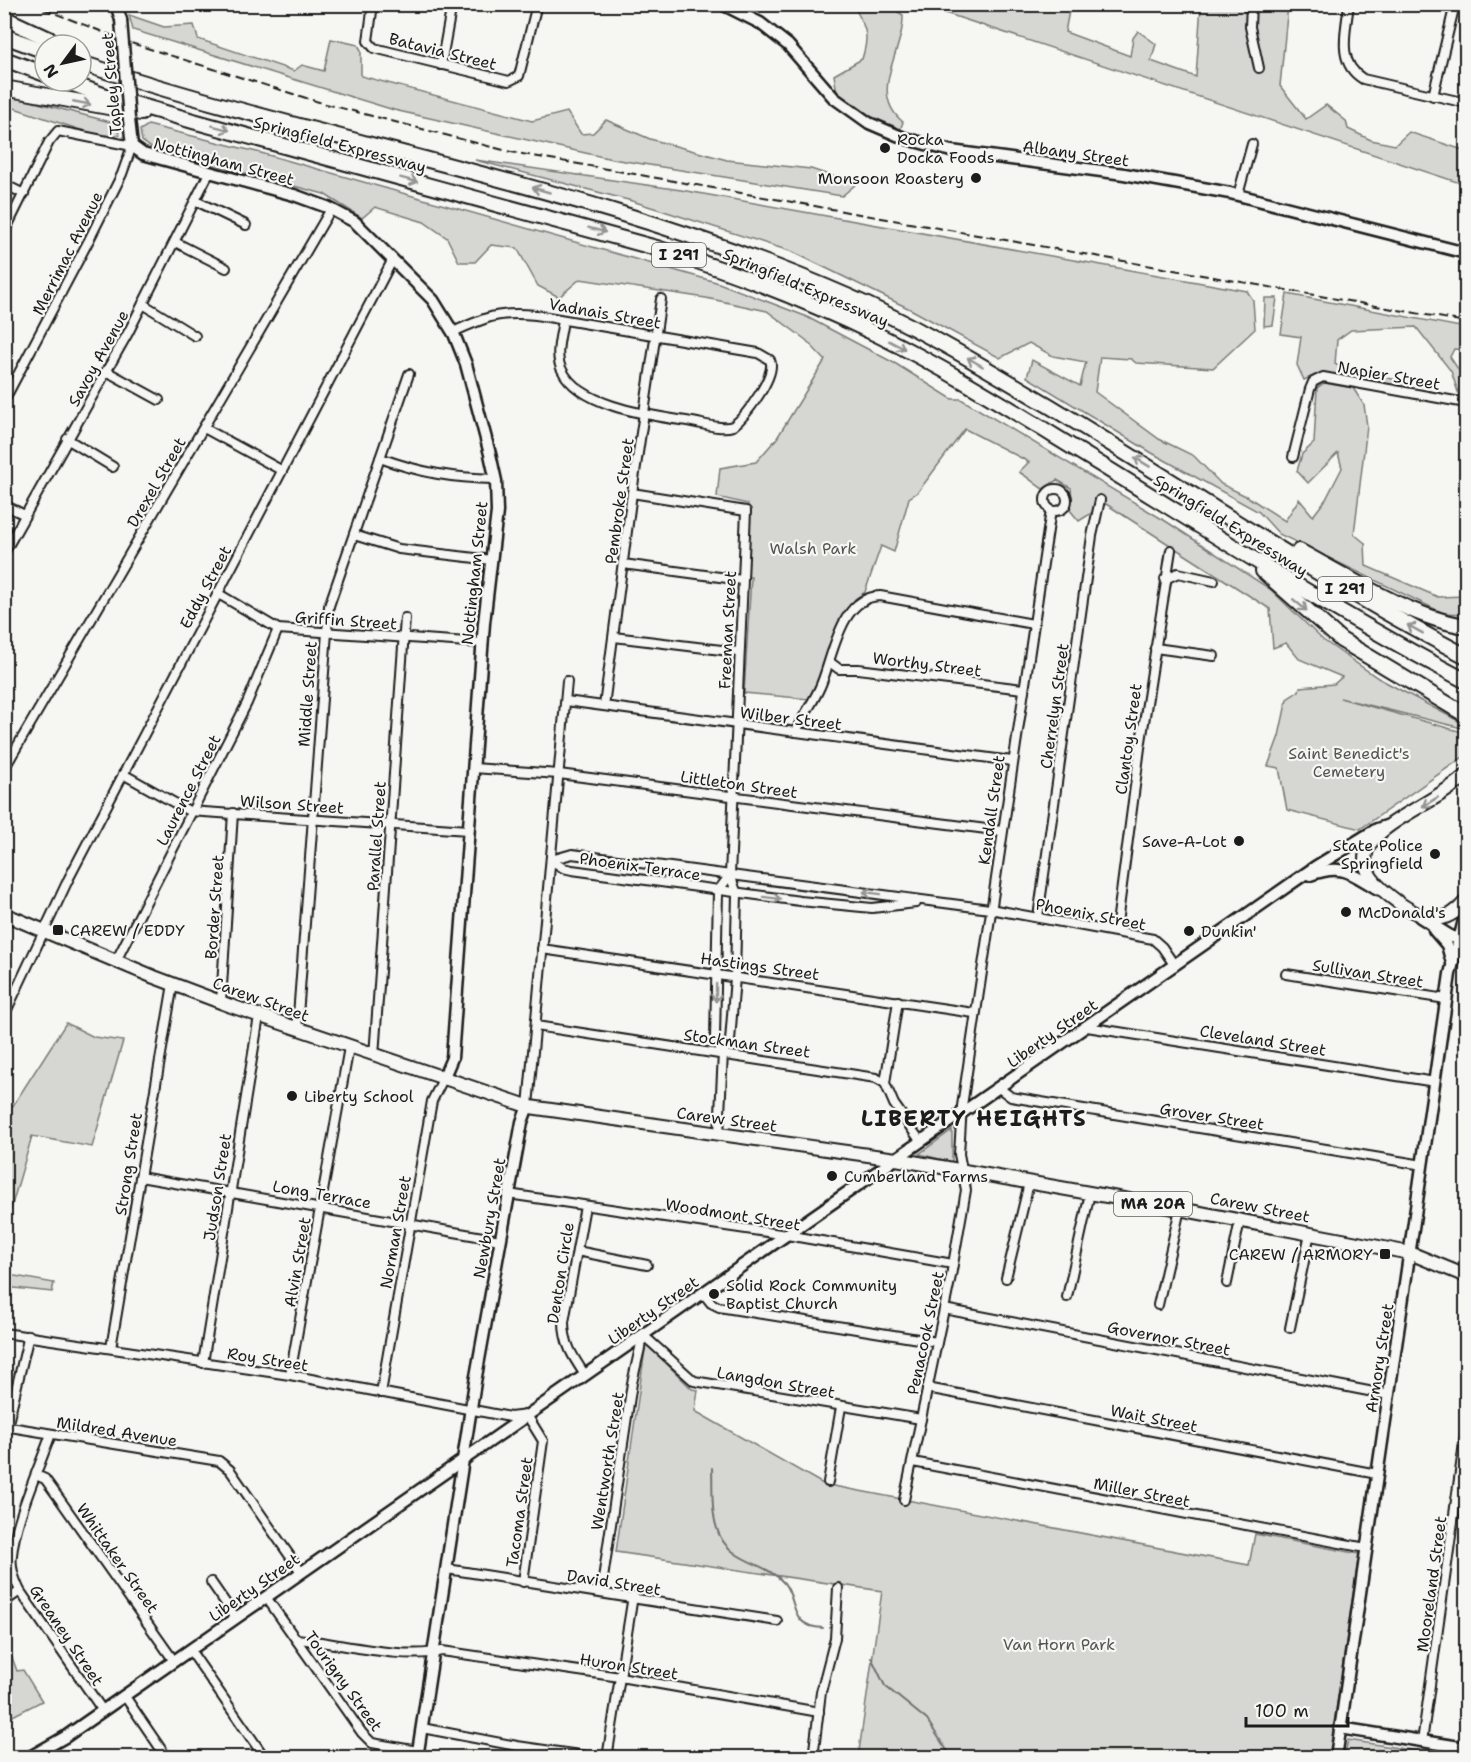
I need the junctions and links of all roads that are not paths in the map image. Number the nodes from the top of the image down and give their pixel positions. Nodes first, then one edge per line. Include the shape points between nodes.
1 (116, 4) edge
2 (122, 4) edge
3 (373, 4) edge
4 (452, 4) edge
5 (537, 4) edge
6 (722, 4) edge
7 (1251, 4) edge
8 (1349, 4) edge
9 (1455, 4) edge
10 (4, 18) edge
11 (121, 20) junction
12 (36, 33) edge
13 (4, 36) edge
14 (33, 47) edge
15 (4, 59) edge
16 (93, 59) edge
17 (441, 65) junction
18 (93, 67) edge
19 (1259, 68) dead end
20 (33, 70) edge
21 (4, 88) edge
22 (163, 88) junction
23 (93, 91) edge
24 (1433, 96) junction
25 (1467, 103) edge
26 (193, 121) junction
27 (1252, 144) dead end
28 (132, 146) junction
29 (209, 173) junction
30 (4, 184) edge
31 (24, 194) junction
32 (1238, 195) junction
33 (196, 201) junction
34 (331, 209) junction
35 (246, 225) dead end
36 (4, 232) edge
37 (175, 242) junction
38 (1467, 253) edge
39 (393, 259) junction
40 (226, 268) dead end
41 (661, 299) dead end
42 (143, 304) junction
43 (563, 320) junction
44 (453, 332) junction
45 (195, 336) dead end
46 (655, 337) junction
47 (106, 371) junction
48 (409, 374) dead end
49 (159, 400) dead end
50 (4, 401) edge
51 (1467, 403) edge
52 (645, 414) junction
53 (204, 428) junction
54 (67, 439) junction
55 (1293, 457) dead end
56 (380, 458) junction
57 (113, 467) dead end
58 (281, 470) junction
59 (495, 479) junction
60 (632, 493) junction
61 (1100, 500) dead end
62 (4, 504) edge
63 (1051, 510) dead end
64 (25, 515) junction
65 (1228, 515) junction
66 (354, 535) junction
67 (1171, 550) dead end
68 (1242, 551) junction
69 (4, 553) edge
70 (492, 560) junction
71 (623, 564) junction
72 (1165, 579) junction
73 (742, 580) junction
74 (1214, 581) dead end
75 (217, 593) junction
76 (405, 618) dead end
77 (1033, 624) junction
78 (1465, 625) edge
79 (278, 629) junction
80 (326, 630) junction
81 (405, 637) junction
82 (614, 637) junction
83 (482, 643) junction
84 (1155, 648) junction
85 (738, 652) junction
86 (1214, 656) dead end
87 (1467, 656) edge
88 (831, 663) junction
89 (567, 681) dead end
90 (1467, 681) edge
91 (1023, 689) junction
92 (566, 701) junction
93 (604, 706) junction
94 (1467, 715) edge
95 (736, 725) junction
96 (796, 732) junction
97 (1012, 761) junction
98 (473, 768) junction
99 (4, 769) edge
100 (123, 774) junction
101 (559, 774) junction
102 (1467, 775) edge
103 (733, 796) junction
104 (191, 811) junction
105 (233, 813) junction
106 (312, 818) junction
107 (391, 824) junction
108 (1389, 825) junction
109 (468, 830) junction
110 (1002, 831) junction
111 (550, 860) junction
112 (628, 862) junction
113 (642, 864) junction
114 (730, 875) junction
115 (626, 877) junction
116 (639, 879) junction
117 (1293, 883) junction
118 (812, 886) junction
119 (828, 888) junction
120 (718, 891) junction
121 (1384, 892) junction
122 (737, 894) junction
123 (1467, 901) edge
124 (809, 902) junction
125 (930, 902) junction
126 (826, 903) junction
127 (990, 909) junction
128 (1467, 913) edge
129 (4, 914) edge
130 (1038, 917) junction
131 (1424, 920) junction
132 (45, 931) junction
133 (1116, 931) junction
134 (1463, 938) edge
135 (542, 949) junction
136 (116, 961) junction
137 (1452, 963) junction
138 (1175, 966) junction
139 (716, 973) junction
140 (1286, 974) dead end
141 (735, 977) junction
142 (172, 984) junction
143 (1446, 999) junction
144 (898, 1001) junction
145 (221, 1002) junction
146 (974, 1013) junction
147 (4, 1016) edge
148 (259, 1016) junction
149 (536, 1026) junction
150 (1087, 1027) junction
151 (297, 1029) junction
152 (349, 1047) junction
153 (723, 1053) junction
154 (374, 1056) junction
155 (443, 1079) junction
156 (885, 1083) junction
157 (1435, 1083) junction
158 (999, 1088) junction
159 (528, 1106) junction
160 (961, 1114) junction
161 (719, 1134) junction
162 (921, 1142) junction
163 (896, 1159) junction
164 (1423, 1165) junction
165 (963, 1171) junction
166 (140, 1177) junction
167 (1029, 1182) junction
168 (230, 1192) junction
169 (1090, 1193) junction
170 (508, 1194) junction
171 (585, 1206) junction
172 (320, 1208) junction
173 (1180, 1209) junction
174 (1240, 1220) junction
175 (411, 1224) junction
176 (1310, 1233) junction
177 (787, 1235) junction
178 (500, 1240) junction
179 (577, 1251) junction
180 (1410, 1252) junction
181 (953, 1263) junction
182 (647, 1265) dead end
183 (1467, 1276) edge
184 (1006, 1278) dead end
185 (1227, 1283) dead end
186 (703, 1293) junction
187 (1066, 1297) dead end
188 (1158, 1305) dead end
189 (944, 1309) junction
190 (1290, 1328) dead end
191 (4, 1333) edge
192 (29, 1335) junction
193 (643, 1335) junction
194 (937, 1342) junction
195 (111, 1348) junction
196 (203, 1362) junction
197 (290, 1375) junction
198 (585, 1375) junction
199 (927, 1388) junction
200 (381, 1393) junction
201 (1389, 1395) junction
202 (840, 1407) junction
203 (471, 1409) junction
204 (526, 1415) junction
205 (921, 1419) junction
206 (6, 1427) edge
207 (1467, 1429) edge
208 (51, 1434) junction
209 (463, 1459) junction
210 (913, 1462) junction
211 (36, 1474) junction
212 (1377, 1474) junction
213 (828, 1482) dead end
214 (904, 1500) dead end
215 (1366, 1548) junction
216 (447, 1569) junction
217 (301, 1572) junction
218 (211, 1582) dead end
219 (523, 1582) junction
220 (838, 1588) dead end
221 (20, 1591) junction
222 (601, 1593) junction
223 (633, 1596) junction
224 (266, 1597) junction
225 (4, 1602) edge
226 (236, 1618) junction
227 (777, 1621) dead end
228 (297, 1639) junction
229 (190, 1650) junction
230 (434, 1653) junction
231 (174, 1661) junction
232 (620, 1677) junction
233 (124, 1695) junction
234 (103, 1711) junction
235 (819, 1712) junction
236 (422, 1728) junction
237 (1340, 1728) junction
238 (1422, 1742) junction
239 (1467, 1748) edge
240 (417, 1754) edge
241 (29, 1757) edge
242 (167, 1758) edge
243 (265, 1758) edge
244 (600, 1758) edge
245 (608, 1758) edge
246 (813, 1758) edge
247 (1336, 1758) edge

1 - 11 main road, Tapley Street
2 - 11 main road, Tapley Street
3 - 17 street, Batavia Street via 370,45
4 - 17 street
5 - 17 street, Batavia Street via 516,80
6 - 32 main road, Albany Street via 760,23 788,45 834,98 869,123 904,138 951,151 1124,174
7 - 19 street via 1250,27
8 - 24 street via 1345,46 1346,60 1353,73 1363,79
9 - 24 street
10 - 12 highway
11 - 28 main road, Tapley Street, bridge
13 - 14 highway
15 - 20 highway
16 - 22 highway
18 - 22 highway, Springfield Expressway / I 291
21 -> 26 highway
65 -> 22 highway, Springfield Expressway / I 291 via 932,338 872,307 773,265 592,205
23 - 26 highway, Springfield Expressway / I 291
24 - 25 street
26 -> 68 highway, Springfield Expressway / I 291 via 618,236 705,262 809,303 953,375
27 - 32 street
28 - 29 main road, Nottingham Street via 143,154
28 - 31 street, Nottingham Street via 58,131
28 - 50 street, Merrimac Avenue via 89,240
29 - 33 street, Savoy Avenue
29 - 34 main road, Nottingham Street
30 - 31 street
31 - 36 street
32 - 38 main road, Albany Street
33 - 35 street
33 - 37 street, Savoy Avenue
34 - 39 main road, Nottingham Street via 355,222
34 - 53 street, Drexel Street
37 - 40 street
37 - 42 street, Savoy Avenue
39 - 44 main road, Nottingham Street via 433,300
39 - 58 street, Eddy Street
41 - 46 street, Pembroke Street
42 - 45 street
42 - 47 street, Savoy Avenue
43 - 44 street, Vadnais Street via 508,312
43 - 46 street, Vadnais Street
43 - 52 street via 558,355 566,377 611,405
44 - 59 main road, Nottingham Street via 478,404
46 - 52 street, Pembroke Street
46 - 52 street, Vadnais Street via 754,352 770,360 771,372 733,426
47 - 49 street
47 - 54 street, Savoy Avenue
48 - 56 street, Middle Street
51 - 55 street, Napier Street via 1323,377 1313,382 1310,389
52 - 60 street, Pembroke Street
53 - 58 street
53 - 99 street, Drexel Street
54 - 57 street
54 - 64 street, Savoy Avenue
56 - 59 street via 416,472
56 - 66 street, Middle Street
58 - 75 street, Eddy Street
59 - 70 main road, Nottingham Street via 497,512
60 - 71 street, Pembroke Street
60 - 73 street, Freeman Street via 746,511
61 - 130 street, Cherrelyn Street
62 - 64 street
63 - 77 street, Kendall Street
64 - 69 street, Savoy Avenue
65 - 78 highway via 1392,599 1444,623
87 -> 65 highway, Springfield Expressway / I 291 via 1361,599
66 - 70 street via 399,549
66 - 80 street, Middle Street via 329,606
67 - 72 street, Clantoy Street
68 - 90 highway, Springfield Expressway / I 291
68 -> 94 highway via 1341,640
70 - 83 main road, Nottingham Street
71 - 73 street
71 - 82 street, Pembroke Street
72 - 74 street via 1178,573
72 - 84 street, Clantoy Street
73 - 85 street, Freeman Street
75 - 79 street, Griffin Street
75 - 100 street, Eddy Street
76 - 81 street, Parallel Street
77 - 88 street via 874,596 857,606 843,623
77 - 91 street, Kendall Street
79 - 80 street, Griffin Street
79 - 104 street, Laurence Street via 247,703
80 - 81 street, Griffin Street
80 - 106 street, Middle Street
81 - 83 street, Griffin Street
81 - 107 street, Parallel Street
82 - 85 street
82 - 93 street, Pembroke Street
83 - 98 main road, Nottingham Street
84 - 86 street
84 - 133 street, Clantoy Street
85 - 95 street, Freeman Street
88 - 91 street, Worthy Street via 843,669
88 - 96 street
89 - 92 street, Newbury Street
91 - 97 street, Kendall Street
92 - 93 street, Wilber Street
92 - 101 street, Newbury Street
93 - 95 street, Wilber Street
95 - 96 street, Wilber Street
95 - 103 street, Freeman Street
96 - 97 street, Wilber Street
97 - 110 street, Kendall Street
98 - 101 street, Littleton Street
98 - 109 main road, Nottingham Street
100 - 104 street, Wilson Street
100 - 132 street, Eddy Street
101 - 103 street, Littleton Street
101 - 111 street, Newbury Street
102 -> 108 main road via 1441,796
103 - 110 street, Littleton Street
103 - 114 street, Freeman Street
104 - 105 street, Wilson Street
104 - 136 street, Laurence Street
105 - 106 street, Wilson Street
105 - 145 street, Border Street
106 - 107 street, Wilson Street
106 - 151 street, Middle Street
107 - 109 street, Wilson Street
107 - 154 street, Parallel Street
108 - 117 main road, Liberty Street via 1337,852
108 - 121 main road via 1372,840 1366,855 1370,874
109 - 155 main road, Nottingham Street via 452,1058
110 - 127 street, Kendall Street
111 - 112 street, Phoenix Terrace via 572,854
111 - 115 street, Phoenix Terrace via 563,868
111 - 135 street, Newbury Street
112 - 113 street, Phoenix Terrace
112 - 115 street
113 - 114 street, Phoenix Terrace
113 - 116 street
114 - 118 street, Phoenix Terrace
114 - 120 street
114 - 122 street
115 - 116 street, Phoenix Terrace
116 - 120 street, Phoenix Terrace
117 - 121 main road, Liberty Street via 1327,869 1344,869
117 - 138 main road, Liberty Street
118 - 119 street, Phoenix Terrace
118 - 124 street
125 -> 119 street, Phoenix Terrace
119 - 126 street
120 - 122 street, Phoenix Terrace
120 - 139 street
121 - 131 main road
122 -> 124 street, Phoenix Terrace
122 - 141 street
123 - 131 main road via 1447,917
124 - 126 street, Phoenix Terrace
125 - 126 street, Phoenix Terrace via 872,908
125 - 127 street, Phoenix Terrace
127 - 130 street, Phoenix Street
127 - 146 street, Kendall Street
128 - 134 main road, Armory Street
129 - 132 main road, Carew Street / MA 20A
130 - 133 street, Phoenix Street
131 - 134 main road
131 - 137 main road via 1447,945
132 - 136 main road, Carew Street / MA 20A
132 - 147 street, Eddy Street
133 - 138 street, Phoenix Street via 1153,939
134 - 137 main road, Armory Street
135 - 139 street, Hastings Street
135 - 149 street, Newbury Street
136 - 142 main road, Carew Street / MA 20A
137 - 143 main road, Armory Street
138 - 150 main road, Liberty Street
139 - 141 street, Hastings Street
139 -> 153 street via 715,1038
140 - 143 street, Sullivan Street
141 - 144 street, Hastings Street
141 - 153 street via 730,1041
142 - 145 main road, Carew Street / MA 20A
142 - 166 street, Strong Street
143 - 157 main road, Armory Street
144 - 146 street, Hastings Street
144 - 156 street
145 - 148 main road, Carew Street / MA 20A
146 - 160 street, Kendall Street
148 - 151 main road, Carew Street / MA 20A
148 - 168 street, Judson Street
149 - 153 street, Stockman Street
149 - 159 street, Newbury Street
150 - 157 street, Cleveland Street
150 - 158 main road, Liberty Street
151 - 152 main road, Carew Street / MA 20A
152 - 154 main road, Carew Street / MA 20A
152 - 172 street, Alvin Street
153 - 156 street, Stockman Street via 876,1078
153 - 161 street
154 - 155 main road, Carew Street / MA 20A
155 - 159 main road, Carew Street / MA 20A
155 - 175 street, Norman Street via 432,1101
156 - 162 street via 894,1104
157 - 164 main road, Armory Street
158 - 160 main road, Liberty Street
158 - 164 street, Grover Street via 1011,1097
159 - 161 main road, Carew Street / MA 20A
159 - 170 main road, Newbury Street
160 - 162 main road, Liberty Street
160 - 165 street, Penacook Street via 959,1154
161 - 163 main road, Carew Street / MA 20A
162 - 163 main road, Liberty Street
163 - 165 main road, Carew Street / MA 20A
163 - 177 main road, Liberty Street
164 - 180 main road, Armory Street
165 - 167 main road, Carew Street / MA 20A
165 - 181 street, Penacook Street via 966,1190
166 - 168 street, Long Terrace
166 - 195 street, Strong Street
167 - 169 main road, Carew Street / MA 20A
167 - 184 street
168 - 172 street, Long Terrace
168 - 196 street, Judson Street
169 - 173 main road, Carew Street / MA 20A
169 - 187 street
170 - 171 street, Woodmont Street
170 - 178 main road, Newbury Street
171 - 177 street, Woodmont Street
171 - 179 street, Denton Circle
172 - 175 street, Long Terrace
172 - 197 street, Alvin Street
173 - 174 main road, Carew Street / MA 20A
173 - 188 street
174 - 176 main road, Carew Street / MA 20A
174 - 185 street
175 - 178 street, Long Terrace
175 - 200 street, Norman Street
176 - 180 main road, Carew Street / MA 20A
176 - 190 street
177 - 181 street, Woodmont Street
177 - 186 main road, Liberty Street
178 - 203 main road, Newbury Street
179 - 182 street
179 - 198 street, Denton Circle via 564,1337
180 - 183 main road, Carew Street / MA 20A
180 - 201 main road, Armory Street
181 - 189 street, Penacook Street
186 - 193 main road, Liberty Street
186 - 194 street via 719,1307
189 - 194 street, Penacook Street
189 - 201 street, Governor Street
191 - 192 street, Roy Street
192 - 195 street, Roy Street
192 - 206 street
193 - 198 main road, Liberty Street
193 - 202 street, Langdon Street via 694,1381
193 - 222 street, Wentworth Street via 632,1383
194 - 199 street, Penacook Street
195 - 196 street, Roy Street
196 - 197 street, Roy Street
197 - 200 street, Roy Street
198 - 204 main road, Liberty Street
199 - 205 street, Penacook Street
199 - 212 street, Wait Street
200 - 203 street, Roy Street
201 - 212 main road, Armory Street
202 - 205 street, Langdon Street
202 - 213 street
203 - 204 street, Roy Street via 510,1417
203 - 209 main road, Newbury Street
204 - 209 main road, Liberty Street
204 - 219 street, Tacoma Street via 543,1441
205 - 210 street, Penacook Street
206 - 208 street, Mildred Avenue
207 - 238 street, Mooreland Street
208 - 211 street, Greaney Street
208 - 217 street, Mildred Avenue via 225,1464
209 - 216 main road, Newbury Street
209 - 217 main road, Liberty Street
210 - 214 street, Penacook Street
210 - 215 street, Miller Street
211 - 221 street, Greaney Street via 12,1555 12,1571
211 - 231 street, Whittaker Street via 45,1479 61,1500
212 - 215 main road, Armory Street
215 - 237 main road, Armory Street
216 - 219 street, David Street
216 - 230 main road, Newbury Street
217 - 224 main road, Liberty Street
218 - 226 street
219 - 222 street, David Street
220 - 235 street via 835,1638
221 - 225 street
221 - 234 street, Greaney Street
222 - 223 street, David Street
223 - 227 street, David Street
223 - 232 street
224 - 226 main road, Liberty Street
224 - 228 street, Tourigny Street
226 - 229 main road, Liberty Street
228 - 230 street, Huron Street via 407,1654
228 - 240 street, Tourigny Street via 372,1743
229 - 231 main road, Liberty Street
229 - 243 street
230 - 232 street, Huron Street via 442,1651
230 - 236 main road, Newbury Street
231 - 233 main road, Liberty Street
232 - 235 street, Huron Street
232 - 245 street
233 - 234 main road, Liberty Street
233 - 242 street
234 - 241 main road, Liberty Street
235 - 246 street
236 - 240 main road, Newbury Street
236 - 244 street
237 - 238 main road
237 - 247 main road, Armory Street
238 - 239 main road

